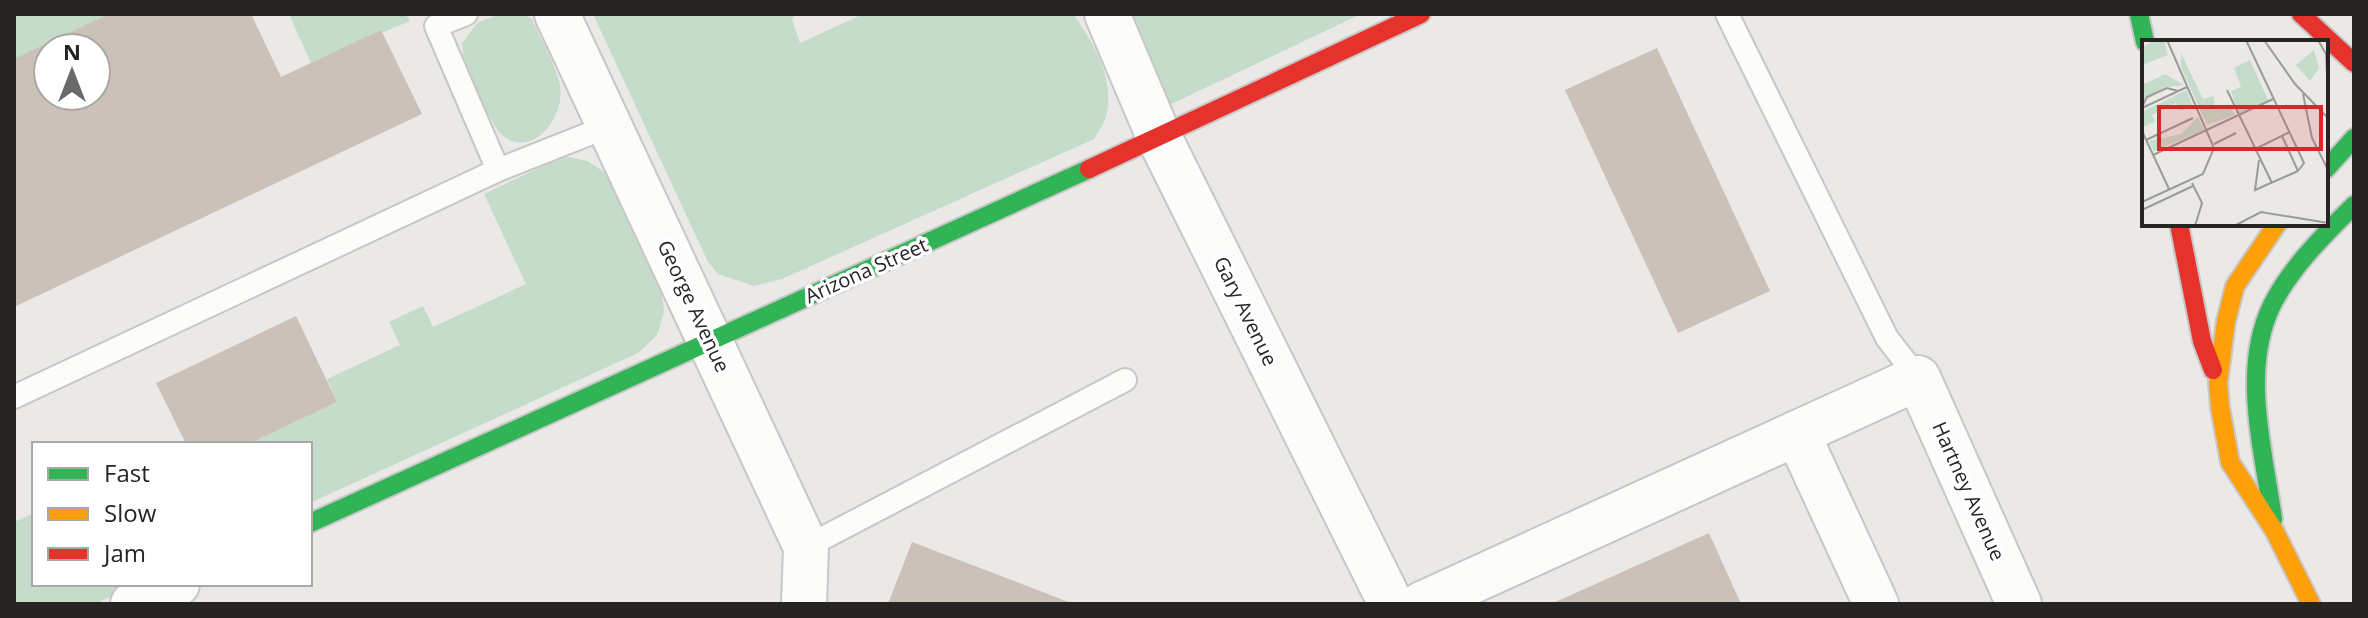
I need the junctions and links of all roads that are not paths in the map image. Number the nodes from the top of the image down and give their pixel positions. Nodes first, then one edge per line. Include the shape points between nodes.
1 (466, 14) edge
2 (557, 14) edge
3 (1107, 14) edge
4 (1421, 14) edge
5 (1727, 14) edge
6 (2139, 14) edge
7 (2301, 14) edge
8 (2145, 40) edge
9 (2354, 63) edge
10 (609, 126) junction
11 (1159, 137) junction
12 (2354, 138) edge
13 (2328, 167) edge
14 (498, 170) junction
15 (2354, 205) edge
16 (2179, 226) edge
17 (2276, 226) edge
18 (710, 341) junction
19 (1918, 378) junction
20 (1125, 380) dead end
21 (2218, 383) junction
22 (14, 397) edge
23 (1797, 433) junction
24 (312, 522) edge
25 (2274, 530) junction
26 (806, 547) junction
27 (173, 586) edge
28 (133, 604) edge
29 (804, 604) edge
30 (1391, 604) edge
31 (1422, 604) edge
32 (1876, 604) edge
33 (2019, 604) edge
34 (2311, 604) edge

1 - 14 lane via 436,26
2 - 10 street, George Avenue
3 - 11 street, Gary Avenue
4 - 11 street, Arizona Street
5 - 19 lane via 1887,338
6 - 8 street
7 - 9 street
10 - 14 lane
10 - 18 street, George Avenue
11 - 18 street, Arizona Street
11 - 30 street, Gary Avenue
12 - 13 street
14 - 22 lane
15 - 25 street via 2288,279 2265,320 2256,366 2257,412
16 - 21 street via 2202,341
17 - 21 street via 2235,286
18 - 24 street, Arizona Street
18 - 26 street, George Avenue
19 - 23 street
19 - 33 street, Hartney Avenue
20 - 26 lane
21 - 25 street via 2230,462
23 - 31 street
23 - 32 street
25 - 34 street
26 - 29 street, George Avenue
27 - 28 street

